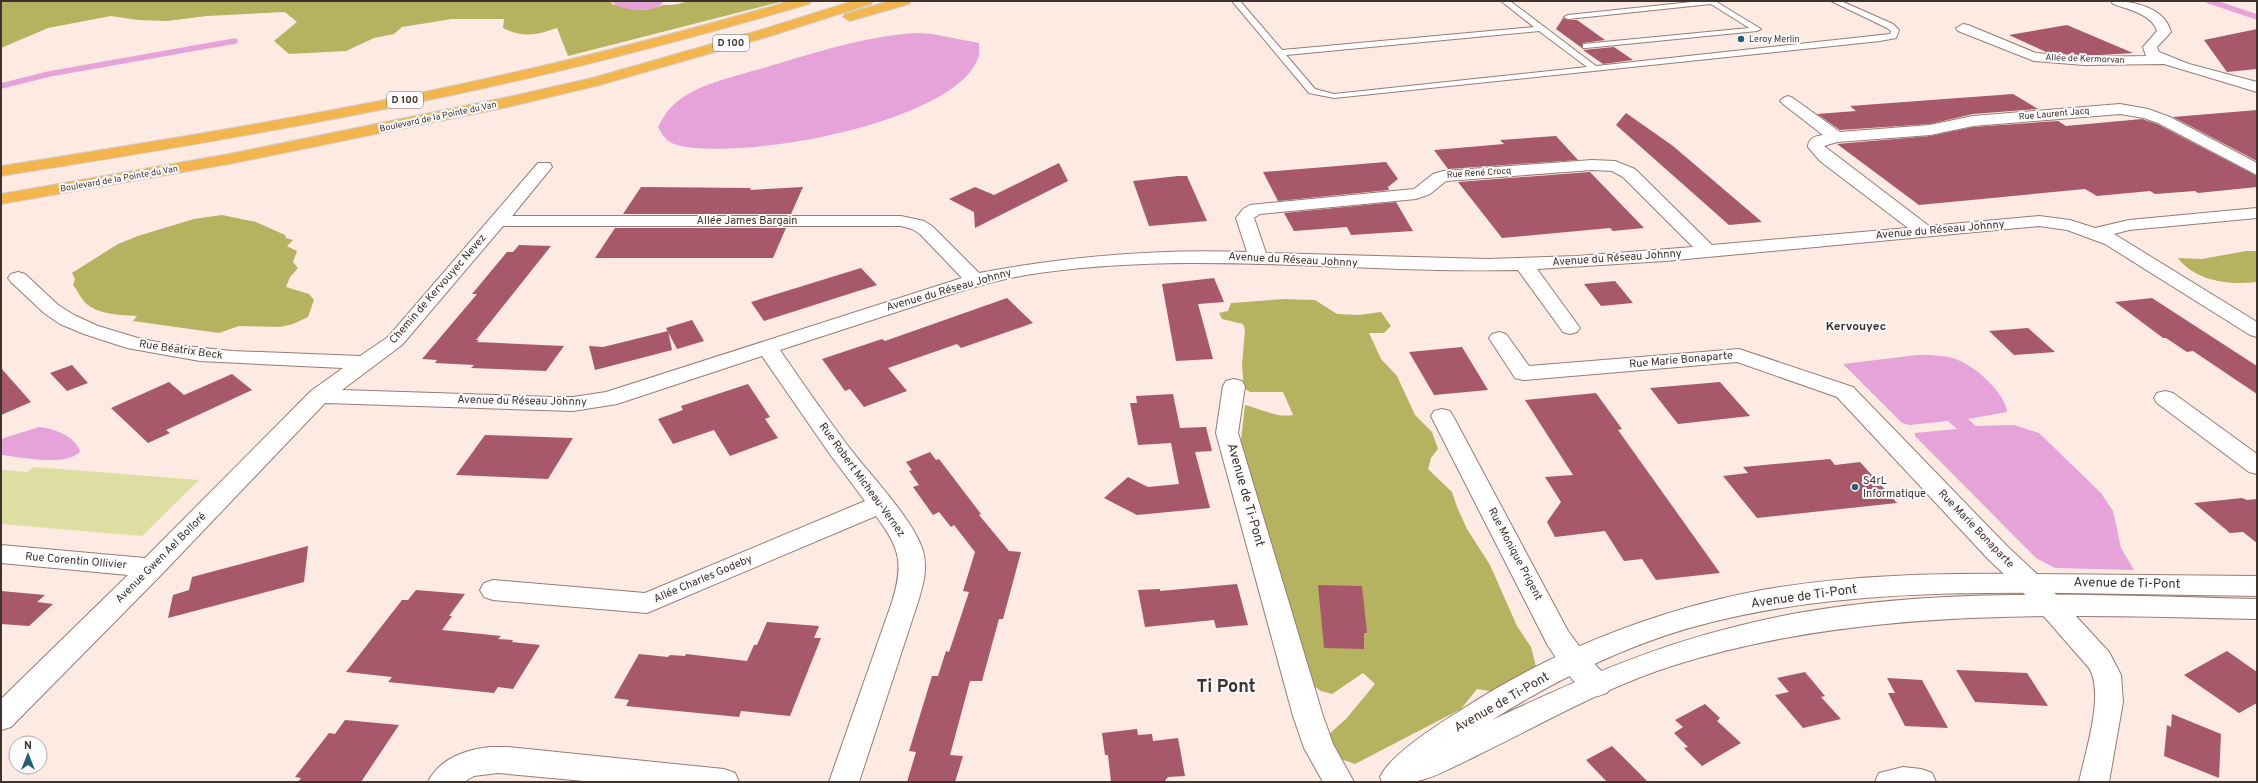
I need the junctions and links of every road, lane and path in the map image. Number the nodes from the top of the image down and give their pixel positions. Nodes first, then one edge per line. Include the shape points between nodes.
1 (804, 1) edge
2 (866, 1) edge
3 (904, 1) edge
4 (1236, 1) edge
5 (1505, 1) edge
6 (1835, 1) edge
7 (2118, 1) edge
8 (1568, 18) dead end
9 (1543, 19) dead end
10 (1531, 21) junction
11 (1542, 28) junction
12 (1963, 28) dead end
13 (1568, 48) junction
14 (1280, 53) junction
15 (2165, 60) junction
16 (1596, 70) junction
17 (595, 82) junction
18 (2257, 87) edge
19 (1788, 101) dead end
20 (1837, 137) junction
21 (544, 167) dead end
22 (2257, 170) edge
23 (1, 171) edge
24 (1, 199) edge
25 (2257, 213) edge
26 (496, 221) junction
27 (1925, 232) junction
28 (2097, 233) junction
29 (1707, 251) junction
30 (1258, 258) junction
31 (1523, 264) junction
32 (18, 278) dead end
33 (975, 280) junction
34 (1570, 328) dead end
35 (2257, 331) edge
36 (1499, 338) dead end
37 (768, 349) junction
38 (364, 363) junction
39 (1234, 386) dead end
40 (319, 396) junction
41 (2165, 398) dead end
42 (1442, 416) dead end
43 (2257, 466) edge
44 (879, 504) junction
45 (1, 554) edge
46 (152, 568) junction
47 (2028, 582) junction
48 (2257, 586) edge
49 (493, 590) dead end
50 (2049, 605) junction
51 (2257, 609) edge
52 (1575, 662) junction
53 (1597, 685) junction
54 (1, 718) edge
55 (1390, 779) edge
56 (443, 782) edge
57 (724, 782) edge
58 (844, 782) edge
59 (1339, 782) edge
60 (1890, 782) edge
61 (1921, 782) edge
62 (2094, 782) edge

1 - 23 highway, D 100 via 652,43 412,99
2 - 17 highway, Boulevard de la Pointe du Van / D 100
3 - 17 highway via 757,42
4 - 14 lane
5 - 10 lane
6 - 16 lane via 1890,26 1895,30 1893,36
7 - 15 street, Allée de Kermorvan via 2147,13 2161,24 2164,32 2152,43 2150,51
8 - 13 lane via 1712,2 1757,29
9 - 10 lane
10 - 11 lane
11 - 13 lane
11 - 14 lane
12 - 15 street, Allée de Kermorvan via 2034,57 2084,61
13 - 16 lane
14 - 16 lane via 1312,91 1334,96
15 - 18 street, Allée de Kermorvan
17 - 24 highway, Boulevard de la Pointe du Van / D 100 via 349,135
19 - 20 street
20 - 22 street, Rue Laurent Jacq via 1930,130 1972,120 2120,109 2164,120
20 - 27 street, Rue Laurent Jacq via 1820,140 1816,147
21 - 26 street, Chemin de Kervouyec Nevez
25 - 28 street via 2129,225
26 - 33 street, Allée James Bargain via 901,221 926,230
26 - 38 street, Chemin de Kervouyec Nevez via 395,340
27 - 28 street, Avenue du Réseau Johnny via 2039,221 2070,225
27 - 29 street, Avenue du Réseau Johnny
28 - 35 street, Avenue du Réseau Johnny via 2126,247
29 - 30 street, Rue René Crocq via 1629,173 1615,166 1592,165 1442,176 1434,180 1424,191 1416,194 1256,209 1246,218
29 - 31 street, Avenue du Réseau Johnny
30 - 31 street, Avenue du Réseau Johnny via 1405,265
30 - 33 street, Avenue du Réseau Johnny via 1184,257 1074,263 1021,269
31 - 34 street
32 - 38 street, Rue Béatrix Beck via 63,317 86,328 134,344 240,358 317,359
33 - 37 street, Avenue du Réseau Johnny
36 - 47 street, Rue Marie Bonaparte via 1523,373 1739,355 1846,392
37 - 40 street, Avenue du Réseau Johnny via 645,389 595,402 553,404
37 - 44 street, Rue Robert Micheau-Vernez
38 - 40 street, Chemin de Kervouyec Nevez
39 - 59 street, Avenue de Ti-Pont via 1227,433 1308,716 1319,748
40 - 46 street, Avenue Gwen Ael Bolloré
41 - 43 street
42 - 52 street, Rue Monique Prigent via 1558,638
44 - 49 street, Allée Charles Godeby via 647,603
44 - 58 street, Rue Robert Micheau-Vernez via 902,532 909,545 913,558 912,577
45 - 46 street, Rue Corentin Ollivier
46 - 54 street, Avenue Gwen Ael Bolloré
47 - 48 street, Avenue de Ti-Pont
47 - 50 street, Rue Marie Bonaparte
47 - 52 street, Avenue de Ti-Pont via 1877,587 1754,603 1661,626
50 - 51 street, Avenue de Ti-Pont
50 - 53 street, Avenue de Ti-Pont via 1944,607 1799,624 1709,644 1646,664
50 - 62 street, Rue Marie Bonaparte via 2088,647 2107,675 2107,711
52 - 53 street, Rue Monique Prigent
52 - 55 street, Avenue de Ti-Pont via 1504,699 1452,732
53 - 55 street, Avenue de Ti-Pont via 1458,751
56 - 57 street via 456,771 484,759
60 - 61 street

